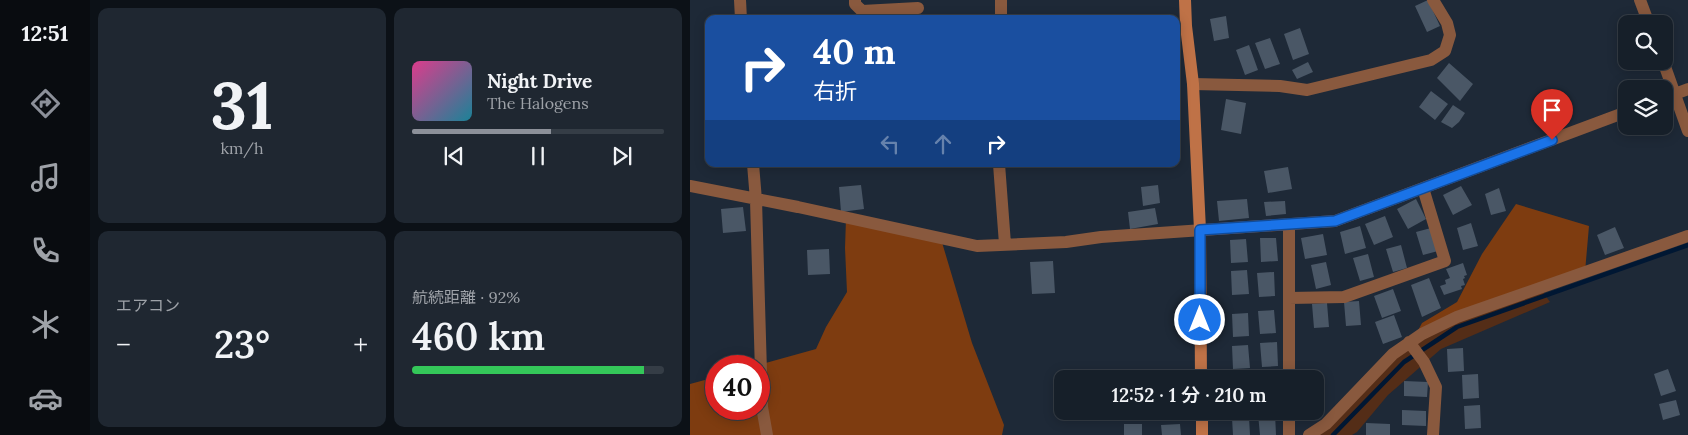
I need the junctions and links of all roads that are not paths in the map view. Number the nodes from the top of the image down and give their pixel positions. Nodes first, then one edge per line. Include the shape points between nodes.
1 (740, 0) edge
2 (855, 0) edge
3 (1001, 0) edge
4 (1185, 0) edge
5 (1434, 0) edge
6 (1640, 0) edge
7 (918, 8) dead end
8 (741, 15) edge
9 (1001, 15) edge
10 (1646, 15) edge
11 (1193, 84) junction
12 (1688, 89) edge
13 (1673, 95) edge
14 (1673, 103) edge
15 (1618, 115) edge
16 (1688, 131) edge
17 (753, 167) edge
18 (999, 167) edge
19 (690, 186) edge
20 (1423, 188) junction
21 (756, 200) junction
22 (1289, 224) junction
23 (1200, 230) junction
24 (1688, 236) edge
25 (1005, 244) junction
26 (1289, 298) junction
27 (1409, 342) junction
28 (1201, 370) edge
29 (1289, 370) edge
30 (1202, 420) edge
31 (1289, 420) edge
32 (767, 435) edge
33 (1202, 435) edge
34 (1289, 435) edge
35 (1308, 435) edge
36 (1433, 435) edge

1 - 8 street
2 - 7 street via 862,11
3 - 9 street
4 - 11 street
5 - 11 street via 1450,35 1445,51 1431,60 1307,90 1280,86
6 - 10 street
11 - 23 street
12 - 13 street
14 - 16 street
15 - 20 street
17 - 21 street
18 - 25 street
19 - 21 street
20 - 22 street via 1335,221
20 - 26 street via 1445,261 1344,297
21 - 25 street via 977,246
21 - 32 street via 762,407
22 - 23 street
22 - 26 street
23 - 25 street
23 - 28 street
24 - 27 street via 1457,317
26 - 29 street
27 - 35 street via 1393,354 1326,424
27 - 36 street via 1424,362 1436,387
30 - 33 street
31 - 34 street

